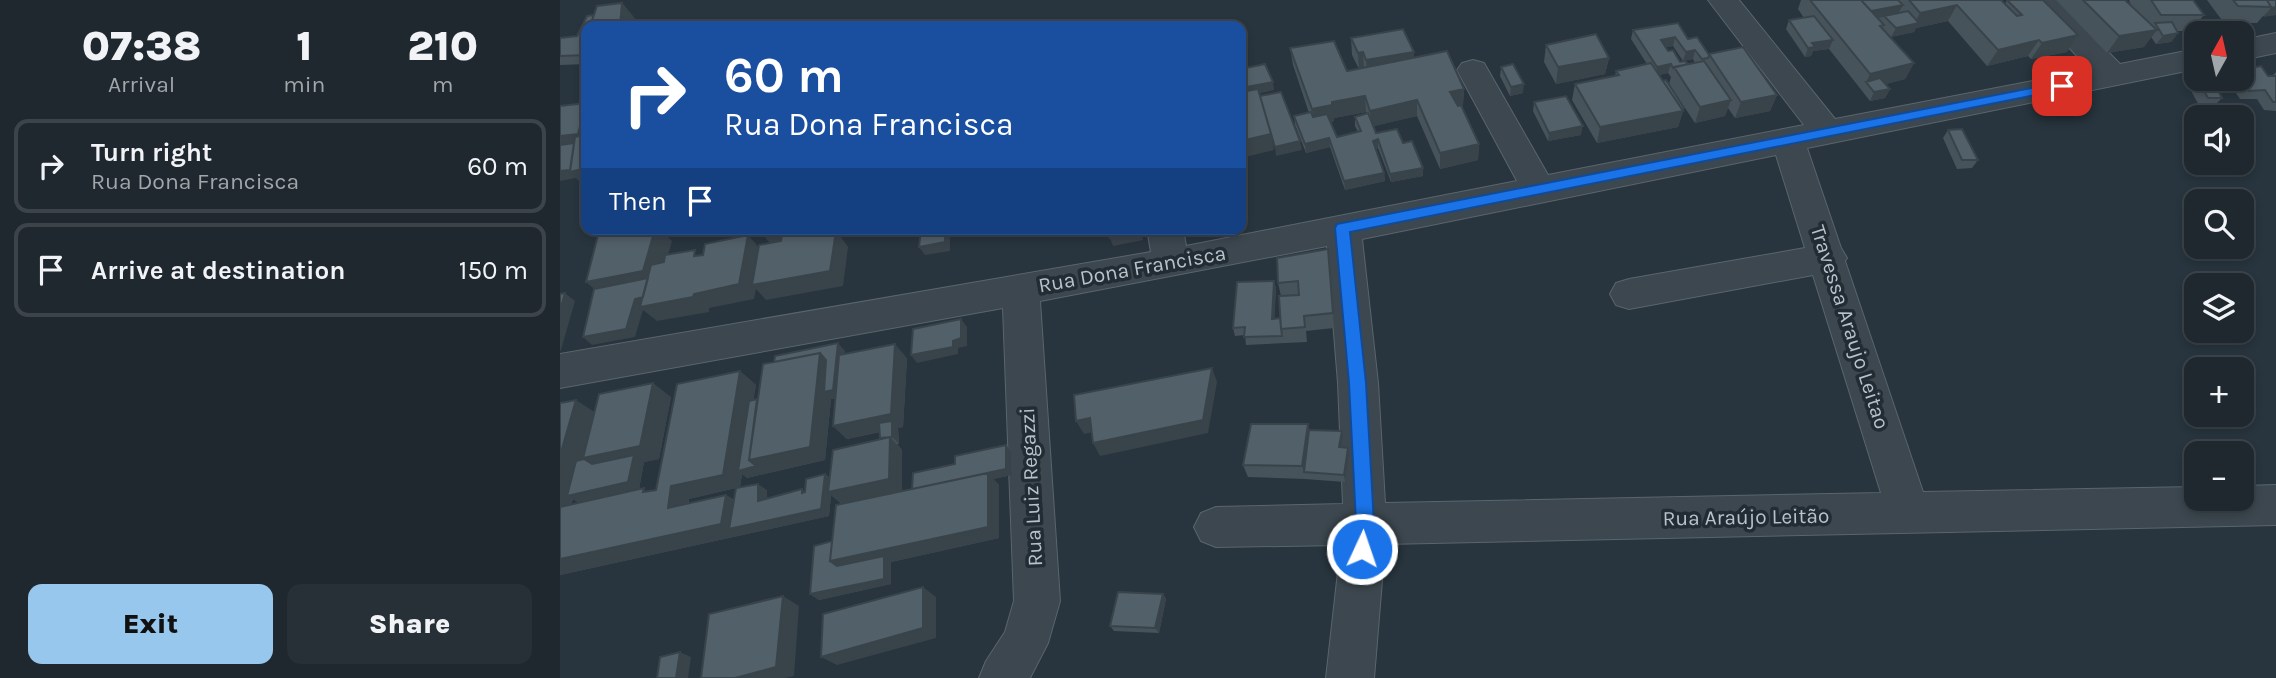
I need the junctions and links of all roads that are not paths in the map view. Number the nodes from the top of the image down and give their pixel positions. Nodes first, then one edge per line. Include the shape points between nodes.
1 (1723, 0) edge
2 (2040, 0) edge
3 (2276, 43) edge
4 (2254, 48) edge
5 (2184, 61) edge
6 (1473, 70) dead end
7 (2114, 76) junction
8 (1827, 132) junction
9 (1788, 140) junction
10 (1538, 188) junction
11 (1343, 228) junction
12 (1168, 246) edge
13 (1829, 258) junction
14 (1021, 289) junction
15 (1629, 294) dead end
16 (560, 371) edge
17 (2276, 505) edge
18 (1909, 514) junction
19 (1365, 523) junction
20 (1216, 527) dead end
21 (1003, 678) edge
22 (1350, 678) edge

1 - 8 street
2 - 7 street
3 - 4 street
5 - 7 street, Rua Dona Francisca
6 - 10 street
7 - 8 street, Rua Dona Francisca
8 - 9 street, Rua Dona Francisca
9 - 10 street, Rua Dona Francisca
9 - 13 street, Travessa Araujo Leitao
10 - 11 street, Rua Dona Francisca
11 - 12 street, Rua Dona Francisca
11 - 19 street
12 - 14 street, Rua Dona Francisca
13 - 15 street
13 - 18 street, Travessa Araujo Leitao
14 - 16 street, Rua Dona Francisca
14 - 21 street, Rua Luiz Regazzi via 1037,601 1025,643
17 - 18 street, Rua Araújo Leitão
18 - 19 street, Rua Araújo Leitão
19 - 20 street, Rua Araújo Leitão
19 - 22 street

